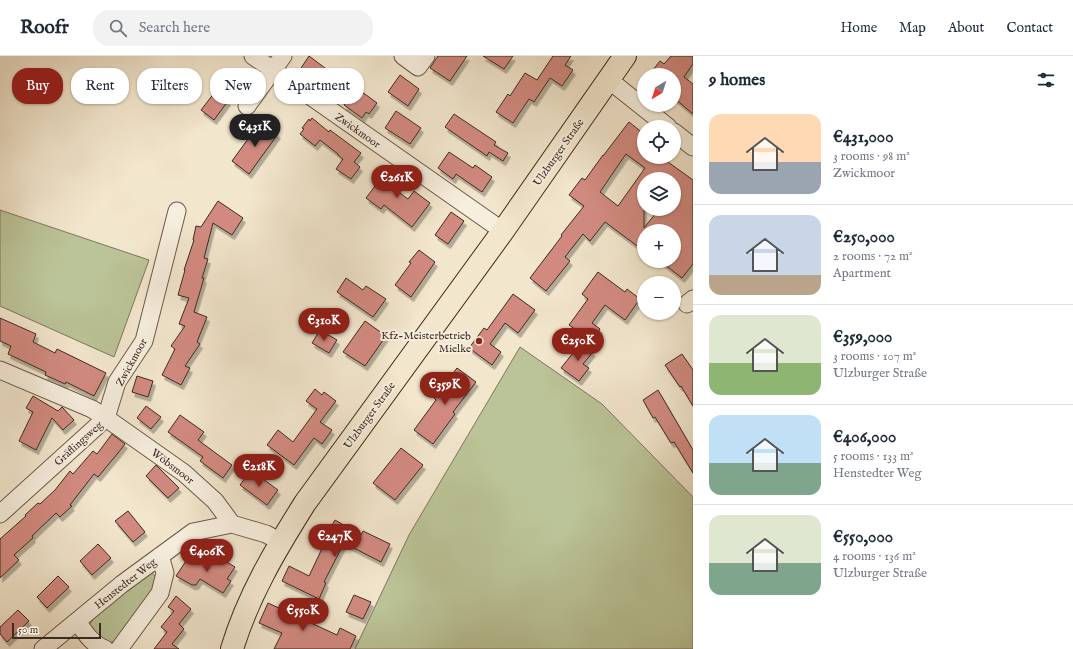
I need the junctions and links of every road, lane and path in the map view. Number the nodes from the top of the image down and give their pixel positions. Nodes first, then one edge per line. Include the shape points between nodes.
1 (253, 56) edge
2 (283, 56) edge
3 (403, 56) edge
4 (426, 56) edge
5 (625, 56) edge
6 (273, 70) junction
7 (609, 80) junction
8 (247, 106) dead end
9 (659, 120) edge
10 (681, 138) edge
11 (693, 147) edge
12 (177, 211) dead end
13 (503, 231) junction
14 (0, 370) edge
15 (106, 418) junction
16 (0, 514) edge
17 (232, 524) junction
18 (281, 542) junction
19 (160, 556) junction
20 (77, 621) junction
21 (42, 649) edge
22 (105, 649) edge
23 (119, 649) edge
24 (232, 649) edge

1 - 6 street, Zwickmoor
2 - 6 street
3 - 4 street via 418,67
5 - 7 main road, Ulzburger Straße
6 - 8 street
6 - 13 street, Zwickmoor
7 - 9 street
7 - 13 main road, Ulzburger Straße
10 - 11 street
12 - 15 street, Zwickmoor via 144,341 117,382
13 - 18 main road, Ulzburger Straße via 305,503
14 - 15 street, Gräflingsweg via 92,409
15 - 16 street, Gräflingsweg
15 - 17 street, Wöbsmoor via 184,473 216,501
17 - 18 street, Henstedter Weg via 266,534
17 - 19 street, Henstedter Weg via 193,532
18 - 24 main road, Ulzburger Straße via 248,605
19 - 20 street, Henstedter Weg
19 - 23 street via 165,573 160,593
20 - 21 street, Henstedter Weg
20 - 22 street via 97,646

